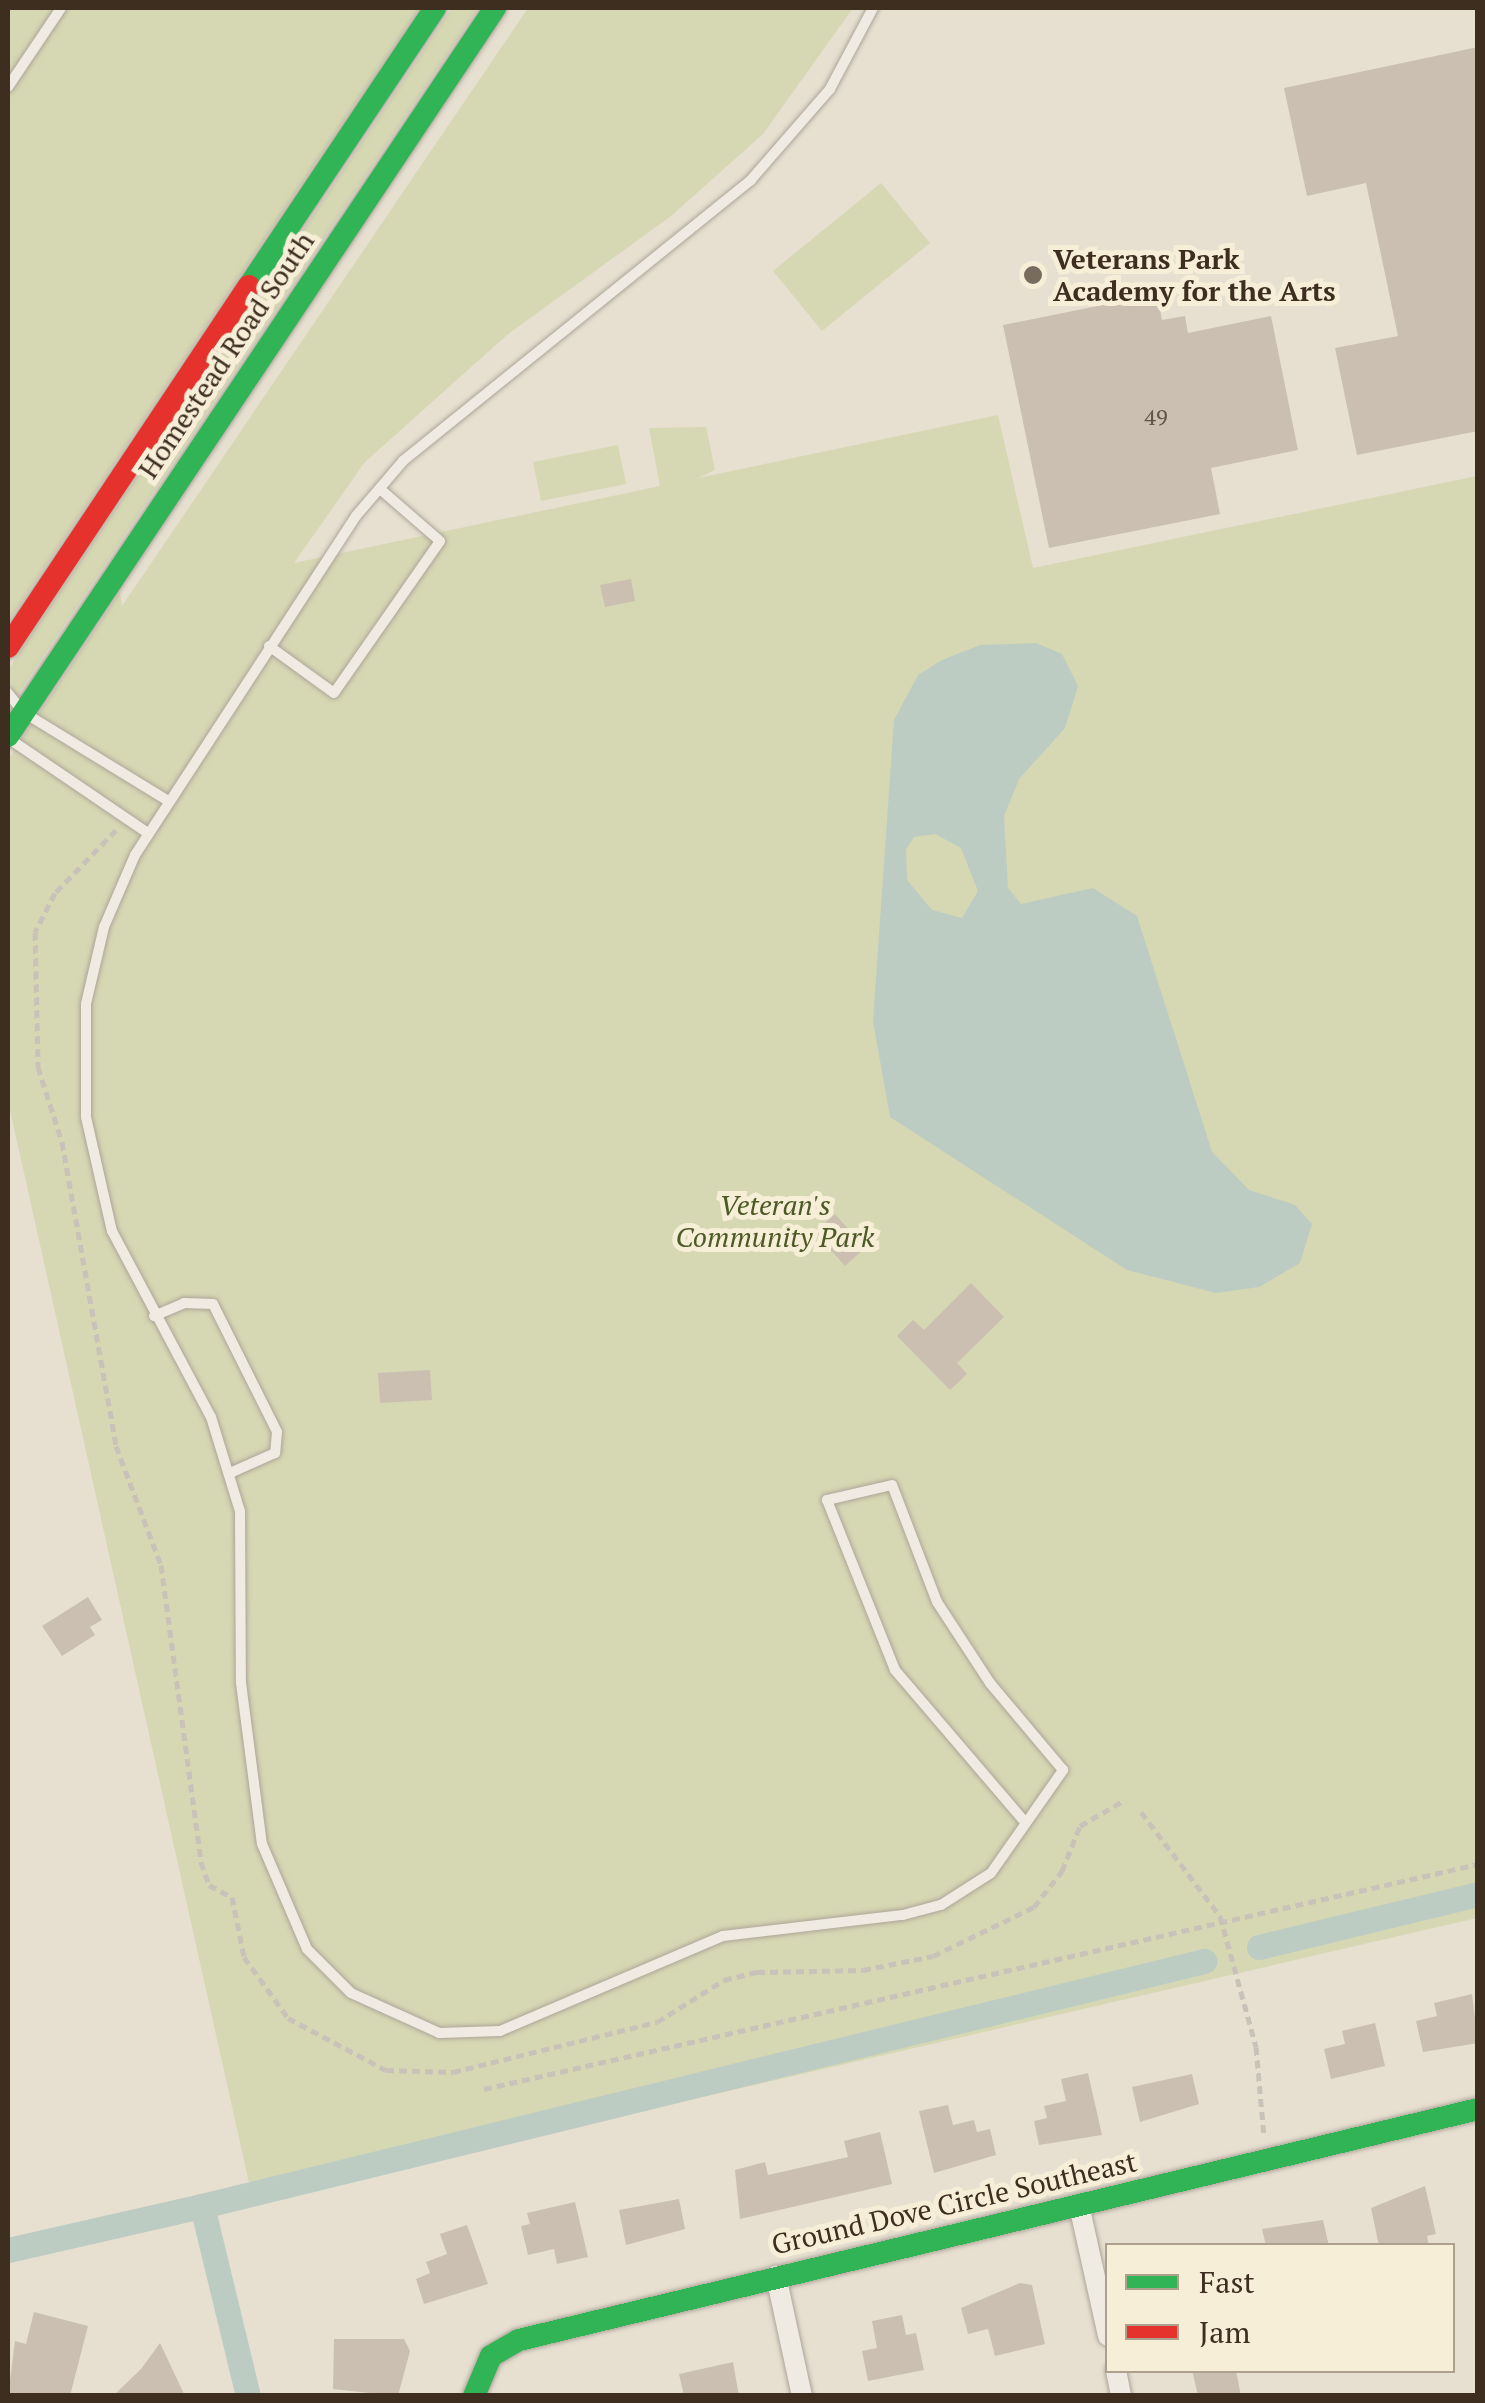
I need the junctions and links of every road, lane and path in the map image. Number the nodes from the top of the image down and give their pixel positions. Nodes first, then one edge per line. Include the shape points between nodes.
1 (61, 8) edge
2 (436, 8) edge
3 (495, 8) edge
4 (874, 8) edge
5 (8, 87) edge
6 (380, 489) junction
7 (8, 646) edge
8 (269, 646) junction
9 (8, 694) edge
10 (24, 712) junction
11 (8, 737) edge
12 (168, 801) junction
13 (120, 823) dead end
14 (148, 833) junction
15 (154, 1316) junction
16 (230, 1472) junction
17 (1123, 1801) dead end
18 (1141, 1812) dead end
19 (1022, 1820) junction
20 (1478, 1864) edge
21 (1221, 1922) junction
22 (484, 2089) dead end
23 (1478, 2109) edge
24 (1266, 2158) junction
25 (1079, 2205) junction
26 (776, 2276) junction
27 (1105, 2322) edge
28 (474, 2396) edge
29 (802, 2396) edge

1 - 5 lane
2 - 7 main road, Homestead Road South
3 - 10 main road, Homestead Road South
4 - 6 lane via 830,89 751,180 403,460
6 - 8 lane
6 - 8 lane via 440,541 334,692
8 - 12 lane
9 - 10 lane
10 - 11 main road, Homestead Road South
10 - 12 lane
11 - 14 lane
12 - 14 lane
13 - 17 path via 55,894 35,932 38,1067 62,1142 116,1446 161,1565 201,1862 209,1885 232,1897 244,1957 288,2018 386,2070 453,2072 658,2022 741,1976 806,1965 863,1970 933,1956 1034,1907 1062,1872 1080,1826
14 - 15 lane via 104,927 86,1004 84,1087 112,1232
15 - 16 lane via 211,1417
15 - 16 lane via 184,1303 214,1304 269,1416 275,1453
16 - 19 lane via 243,1564 240,1683 262,1844 307,1949 324,1972 384,2014 439,2033 500,2031 724,1936 941,1905 991,1873
18 - 21 path
19 - 19 lane via 895,1670 826,1500 892,1484 937,1602 990,1682 1063,1770
20 - 21 path
21 - 22 path
21 - 24 path via 1256,2047
23 - 24 main road, Ground Dove Circle Southeast
24 - 25 main road, Ground Dove Circle Southeast
25 - 26 main road, Ground Dove Circle Southeast
25 - 27 street
26 - 28 main road, Ground Dove Circle Southeast via 519,2340 491,2356
26 - 29 street

